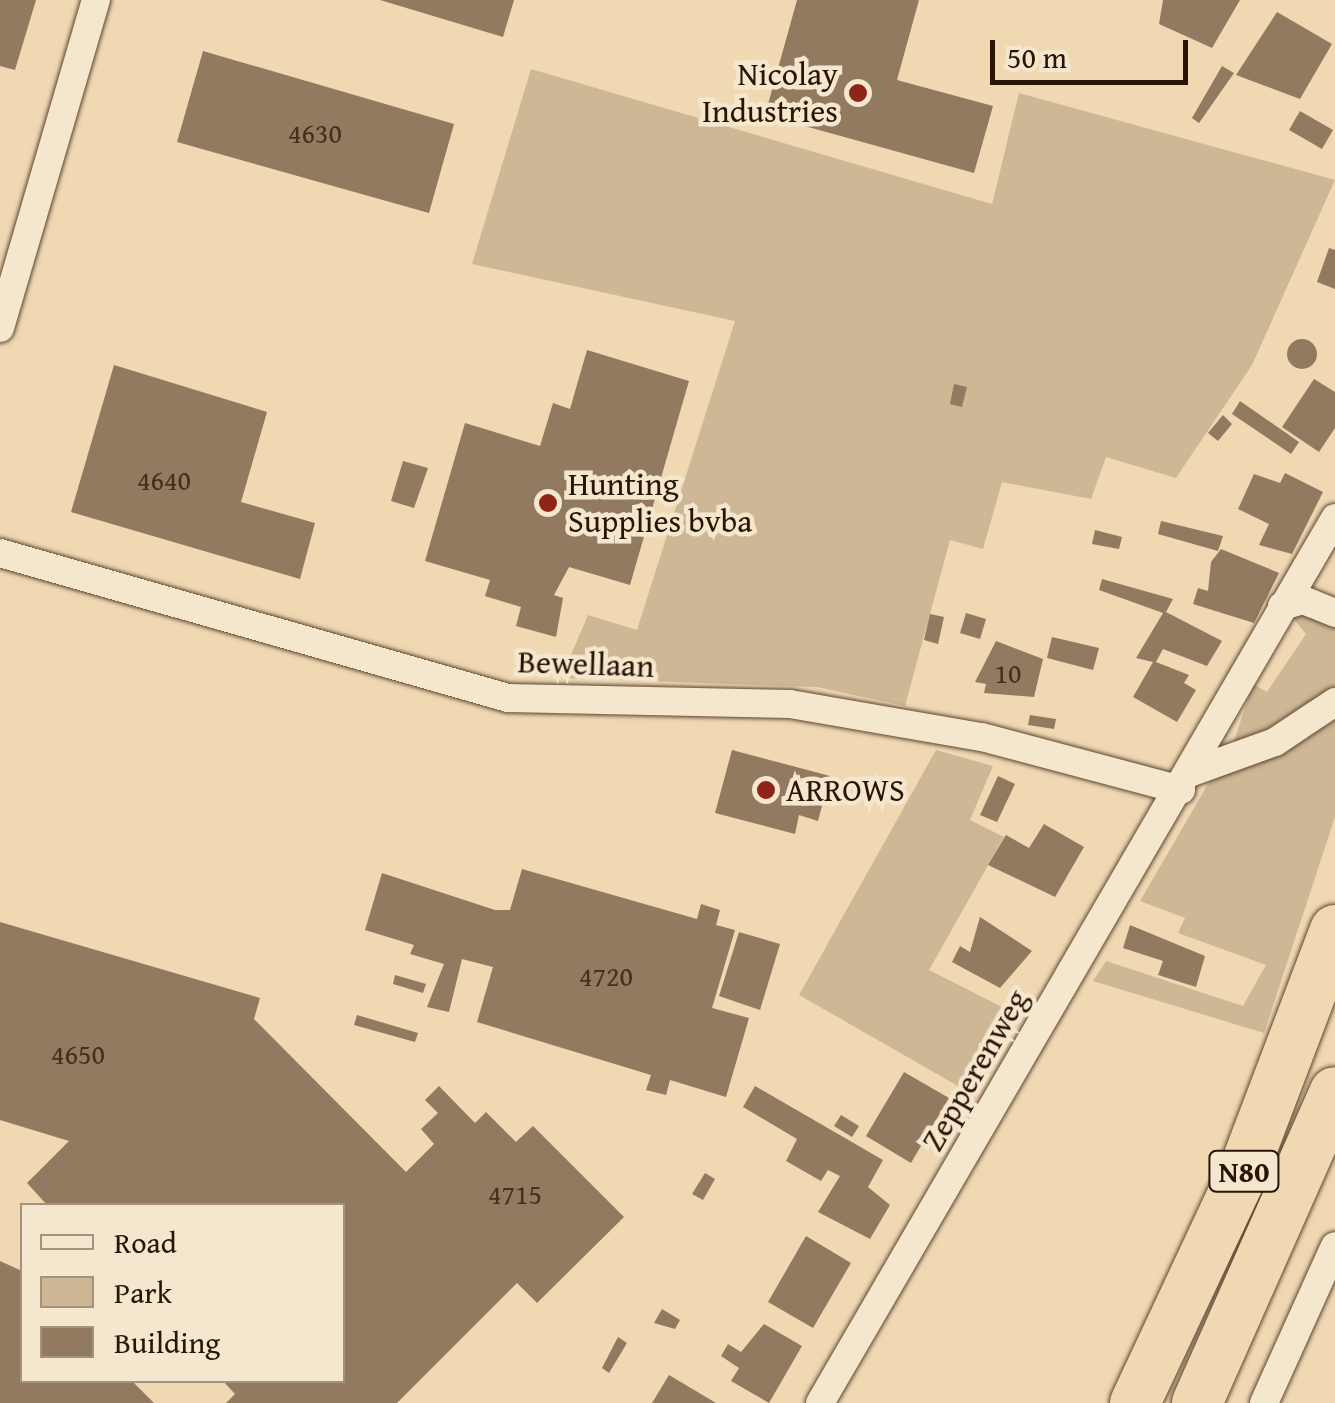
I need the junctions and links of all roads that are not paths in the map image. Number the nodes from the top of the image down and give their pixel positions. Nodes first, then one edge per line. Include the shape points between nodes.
1 (96, 0) edge
2 (0, 328) edge
3 (1335, 518) edge
4 (0, 553) edge
5 (1282, 606) junction
6 (1335, 613) edge
7 (1335, 702) edge
8 (1185, 781) junction
9 (1335, 930) edge
10 (1335, 1092) edge
11 (1335, 1246) edge
12 (820, 1403) edge
13 (1134, 1403) edge
14 (1197, 1403) edge
15 (1264, 1403) edge

1 - 2 street
3 - 5 street, Zepperenweg
4 - 8 street, Bewellaan via 508,698 790,704
5 - 6 street via 1302,600
5 - 8 street, Zepperenweg
7 - 8 street via 1275,742
8 - 12 street, Zepperenweg
9 - 13 highway, N80 via 1242,1175
10 - 14 highway, N80
11 - 15 street

